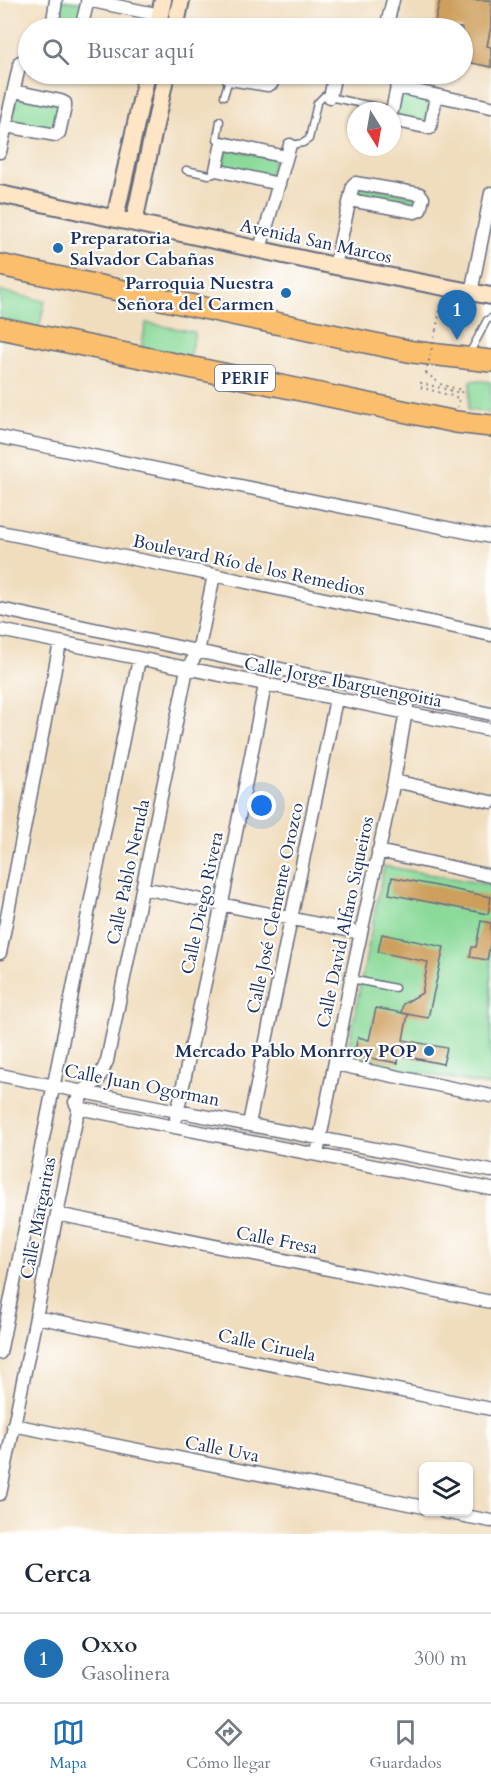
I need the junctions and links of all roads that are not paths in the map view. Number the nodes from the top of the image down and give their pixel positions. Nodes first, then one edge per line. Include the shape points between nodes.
1 (88, 0) edge
2 (181, 0) edge
3 (393, 0) edge
4 (54, 1) edge
5 (160, 15) edge
6 (53, 18) edge
7 (84, 18) edge
8 (177, 18) edge
9 (388, 18) edge
10 (18, 72) edge
11 (145, 84) edge
12 (164, 84) edge
13 (227, 84) edge
14 (333, 84) edge
15 (14, 91) junction
16 (224, 96) dead end
17 (436, 96) junction
18 (330, 97) junction
19 (352, 102) edge
20 (394, 102) edge
21 (491, 107) edge
22 (220, 121) dead end
23 (401, 122) edge
24 (6, 126) junction
25 (222, 143) junction
26 (288, 151) junction
27 (0, 152) edge
28 (186, 170) dead end
29 (216, 170) junction
30 (279, 184) junction
31 (491, 193) edge
32 (0, 194) edge
33 (350, 200) junction
34 (115, 218) junction
35 (134, 222) junction
36 (260, 249) junction
37 (0, 265) edge
38 (335, 266) junction
39 (471, 292) junction
40 (491, 296) edge
41 (491, 318) edge
42 (0, 328) edge
43 (467, 358) junction
44 (491, 361) edge
45 (491, 426) edge
46 (0, 437) edge
47 (0, 532) edge
48 (491, 537) edge
49 (214, 575) junction
50 (0, 609) edge
51 (0, 630) edge
52 (491, 635) edge
53 (60, 643) junction
54 (198, 652) junction
55 (139, 659) junction
56 (188, 669) junction
57 (264, 685) junction
58 (409, 698) junction
59 (336, 699) junction
60 (406, 713) junction
61 (491, 714) edge
62 (491, 730) edge
63 (393, 781) junction
64 (491, 802) edge
65 (378, 851) junction
66 (491, 876) edge
67 (143, 888) junction
68 (222, 903) junction
69 (291, 917) junction
70 (361, 933) junction
71 (0, 953) edge
72 (351, 979) junction
73 (395, 988) dead end
74 (335, 1064) junction
75 (0, 1075) edge
76 (53, 1085) junction
77 (82, 1091) junction
78 (491, 1096) edge
79 (78, 1108) junction
80 (177, 1111) junction
81 (249, 1124) junction
82 (174, 1128) junction
83 (321, 1137) junction
84 (317, 1154) junction
85 (491, 1171) edge
86 (491, 1189) edge
87 (57, 1214) junction
88 (491, 1302) edge
89 (36, 1317) junction
90 (0, 1353) edge
91 (491, 1409) edge
92 (14, 1425) junction
93 (0, 1494) edge
94 (419, 1507) edge
95 (465, 1516) edge
96 (491, 1521) edge

1 - 5 street
1 - 7 street
2 - 8 street
3 - 9 street
4 - 6 street
10 - 15 street
11 - 34 street
12 - 35 street
13 - 16 lane
14 - 18 street
15 - 24 street
15 - 24 street via 61,101 65,107 56,135
17 - 20 street via 397,87
17 - 21 street
17 - 23 street via 430,128
18 - 19 lane
18 - 26 lane via 318,100 309,139
22 - 25 lane via 217,139
24 - 27 street
25 - 26 street
25 - 29 street
26 - 30 street
28 - 29 lane via 209,175
29 - 30 street
30 - 36 street
31 - 39 street
32 - 34 street, Avenida San Marcos
33 - 33 street via 415,212 420,210 423,198 420,194 357,182
33 - 38 street
34 - 35 street, Avenida San Marcos
35 - 36 street, Avenida San Marcos
36 - 38 street, Avenida San Marcos
37 - 43 highway via 413,352
38 - 39 street, Avenida San Marcos
39 - 40 street, Avenida San Marcos
41 - 43 lane
42 - 45 highway, PERIF
43 - 44 highway
46 - 48 street
47 - 49 street, Boulevard Río de los Remedios
49 - 52 street, Boulevard Río de los Remedios
49 - 54 street, Calle Pablo Neruda
50 - 54 street, Calle Jorge Ibarguengoitia
51 - 53 street, Calle Jorge Ibarguengoitia
53 - 55 street, Calle Jorge Ibarguengoitia
53 - 71 street
54 - 56 street, Calle Pablo Neruda
54 - 58 street, Calle Jorge Ibarguengoitia
55 - 56 street, Calle Jorge Ibarguengoitia
55 - 76 street, Calle Pablo Neruda
56 - 57 street, Calle Jorge Ibarguengoitia
56 - 67 street, Calle Pablo Neruda
57 - 59 street, Calle Jorge Ibarguengoitia
57 - 68 street, Calle Diego Rivera
58 - 60 street, Calle David Alfaro Siqueiros
58 - 61 street, Calle Jorge Ibarguengoitia
59 - 60 street, Calle Jorge Ibarguengoitia
59 - 69 street, Calle José Clemente Orozco
60 - 62 street, Calle Jorge Ibarguengoitia
60 - 63 street, Calle David Alfaro Siqueiros
63 - 64 street
63 - 65 street, Calle David Alfaro Siqueiros
65 - 66 street
65 - 70 street, Calle David Alfaro Siqueiros
67 - 68 street
67 - 77 street, Calle Pablo Neruda via 107,1060 98,1081
68 - 69 street
68 - 80 street, Calle Diego Rivera
69 - 70 street
69 - 81 street, Calle José Clemente Orozco
70 - 72 street, Calle David Alfaro Siqueiros
72 - 73 lane
72 - 74 street, Calle David Alfaro Siqueiros
74 - 78 street
74 - 83 street, Calle David Alfaro Siqueiros
75 - 76 street
76 - 77 street, Calle Juan Ogorman
76 - 79 street, Calle Juan Ogorman via 68,1093
76 - 90 street, Calle Margaritas
77 - 79 street, Calle Margaritas
77 - 80 street, Calle Juan Ogorman
79 - 82 street, Calle Juan Ogorman
79 - 87 street, Calle Margaritas
80 - 81 street, Calle Juan Ogorman
80 - 82 street, Calle Diego Rivera
81 - 83 street, Calle Juan Ogorman
82 - 84 street, Calle Juan Ogorman
83 - 84 street, Calle David Alfaro Siqueiros
83 - 85 street, Calle Juan Ogorman
84 - 86 street, Calle Juan Ogorman
87 - 88 street, Calle Fresa
87 - 89 street, Calle Margaritas
89 - 91 street, Calle Ciruela
89 - 92 street, Calle Margaritas
92 - 93 street, Calle Margaritas
92 - 94 street, Calle Uva
95 - 96 street

